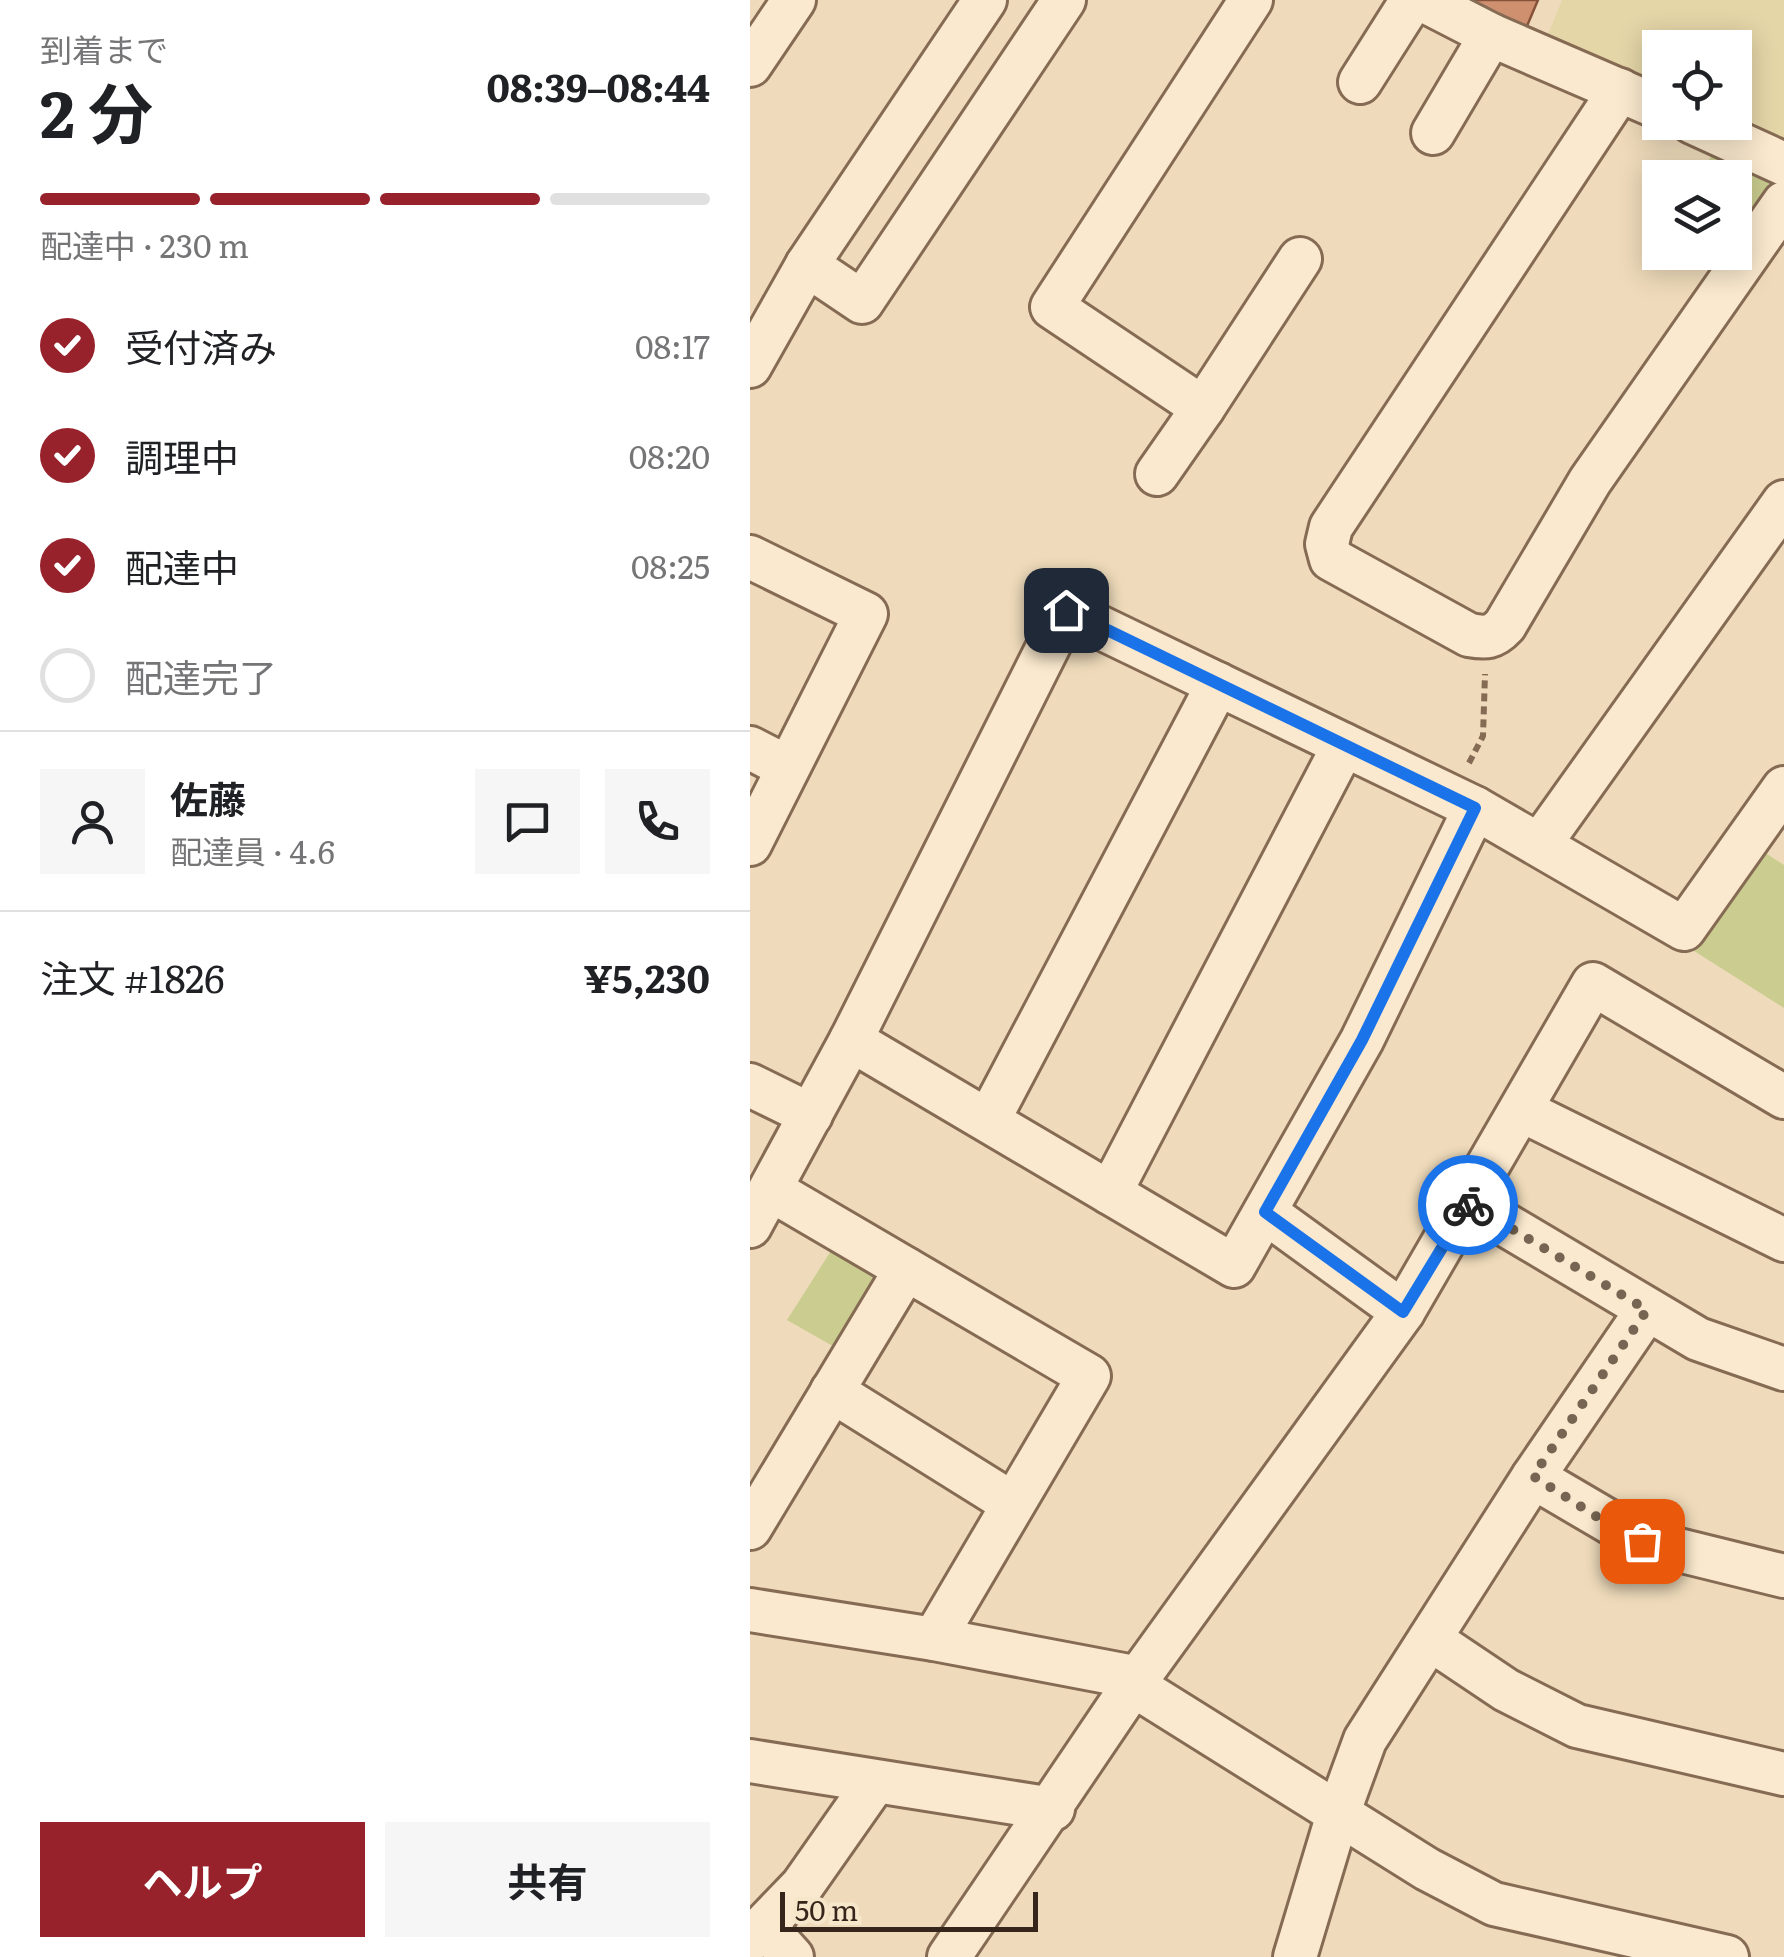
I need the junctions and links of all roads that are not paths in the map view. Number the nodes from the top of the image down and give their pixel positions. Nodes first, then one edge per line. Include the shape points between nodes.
1 (794, 0) edge
2 (985, 0) edge
3 (1064, 0) edge
4 (1251, 0) edge
5 (1412, 0) edge
6 (1423, 0) edge
7 (1491, 34) junction
8 (750, 65) edge
9 (1360, 82) dead end
10 (1620, 90) junction
11 (1642, 100) edge
12 (1433, 133) dead end
13 (1731, 140) edge
14 (1784, 164) edge
15 (1784, 203) edge
16 (1300, 258) dead end
17 (806, 265) junction
18 (750, 366) edge
19 (1204, 408) junction
20 (1157, 474) dead end
21 (1784, 502) edge
22 (750, 557) edge
23 (1218, 684) junction
24 (1344, 745) junction
25 (768, 758) edge
26 (1784, 788) edge
27 (1463, 802) junction
28 (750, 844) edge
29 (1540, 844) junction
30 (851, 1040) junction
31 (750, 1086) edge
32 (1784, 1097) edge
33 (1521, 1110) junction
34 (811, 1115) junction
35 (989, 1119) junction
36 (771, 1190) junction
37 (1110, 1193) junction
38 (1469, 1203) junction
39 (1265, 1212) junction
40 (750, 1226) edge
41 (1784, 1240) edge
42 (906, 1269) junction
43 (1647, 1310) junction
44 (1403, 1312) junction
45 (1784, 1370) edge
46 (832, 1391) junction
47 (1533, 1476) junction
48 (1013, 1504) junction
49 (750, 1528) edge
50 (1784, 1576) edge
51 (750, 1610) edge
52 (934, 1638) junction
53 (1430, 1639) junction
54 (1136, 1681) junction
55 (750, 1761) edge
56 (1784, 1774) edge
57 (875, 1782) junction
58 (1053, 1809) junction
59 (1338, 1814) junction
60 (768, 1941) edge
61 (949, 1957) edge
62 (1295, 1957) edge
63 (1727, 1957) edge

1 - 8 street
2 - 17 street
3 - 17 street via 862,302
4 - 19 street via 1052,308
5 - 9 street
6 - 7 street
7 - 10 street
7 - 12 street
10 - 11 street
10 - 15 street via 1331,526 1331,559 1469,636 1496,635 1590,481
13 - 14 street
16 - 19 street
17 - 18 street
19 - 20 street
21 - 29 street
22 - 25 street via 866,614
23 - 24 street
23 - 30 street via 1066,610
23 - 35 street
24 - 27 street
24 - 37 street
25 - 28 street
26 - 29 street via 1684,929
27 - 29 street
27 - 39 street via 1362,1040
30 - 34 street
30 - 35 street
31 - 34 street
32 - 33 street via 1593,984
33 - 38 street
33 - 41 street
34 - 36 street
35 - 37 street
36 - 40 street
36 - 42 street
37 - 39 street via 1234,1266
38 - 43 street
38 - 44 street
39 - 44 street
42 - 46 street
42 - 48 street via 1089,1376
43 - 45 street via 1698,1339
43 - 47 street
44 - 54 street
46 - 48 street
46 - 49 street
47 - 50 street via 1642,1541
47 - 53 street
48 - 52 street
51 - 52 street
52 - 54 street
53 - 56 street via 1506,1690 1577,1726
53 - 59 street via 1365,1740
54 - 58 street
54 - 59 street
55 - 57 street
57 - 58 street
57 - 60 street
58 - 61 street
59 - 62 street
59 - 63 street via 1494,1904

